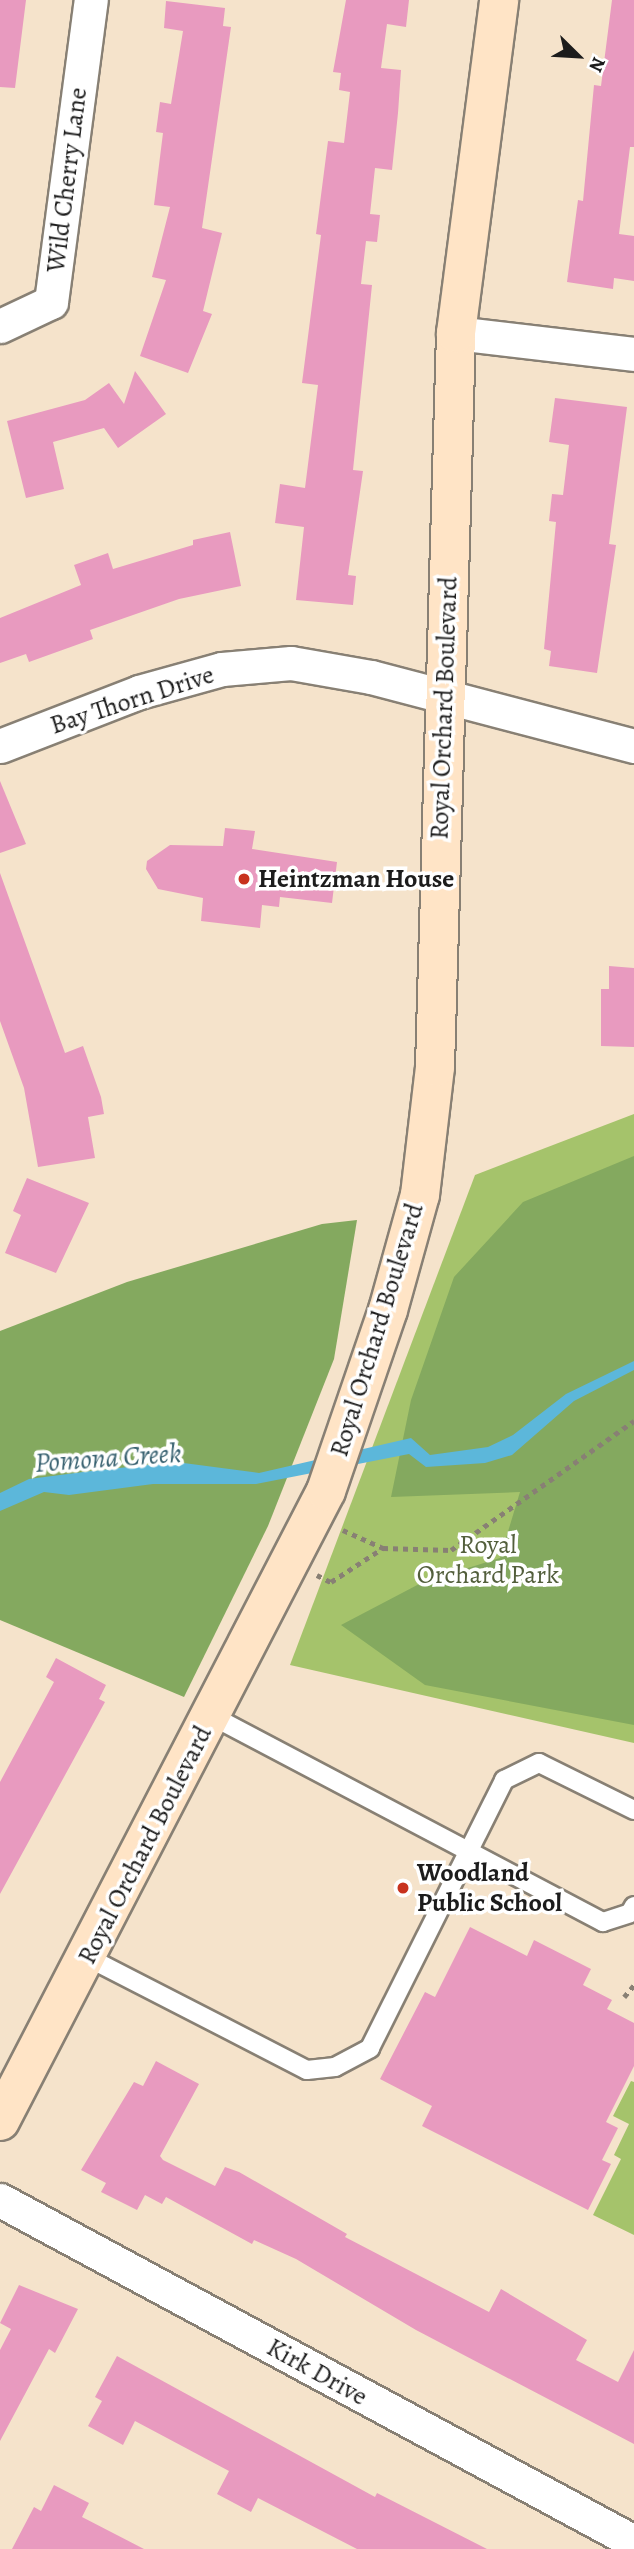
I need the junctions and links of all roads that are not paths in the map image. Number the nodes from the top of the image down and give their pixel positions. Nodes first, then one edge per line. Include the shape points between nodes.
1 (91, 0) edge
2 (499, 0) edge
3 (0, 326) edge
4 (456, 333) junction
5 (634, 354) edge
6 (443, 697) junction
7 (0, 746) edge
8 (634, 746) edge
9 (212, 1716) junction
10 (634, 1810) edge
11 (469, 1850) junction
12 (634, 1906) edge
13 (87, 1957) junction
14 (0, 2121) edge
15 (0, 2200) edge
16 (634, 2542) edge

1 - 3 street, Wild Cherry Lane via 51,302
2 - 4 street, Royal Orchard Boulevard
4 - 5 street
4 - 6 street, Royal Orchard Boulevard
6 - 7 street, Bay Thorn Drive via 371,677 291,663 222,669 139,692
6 - 8 street, Bay Thorn Drive
6 - 9 street, Royal Orchard Boulevard via 435,1067 420,1195 384,1323 317,1507
9 - 11 lane
9 - 13 street, Royal Orchard Boulevard
10 - 11 lane via 539,1763 504,1780
11 - 12 lane via 603,1922 630,1913
11 - 13 lane via 370,2048 335,2067 307,2070
13 - 14 street, Royal Orchard Boulevard
15 - 16 street, Kirk Drive

